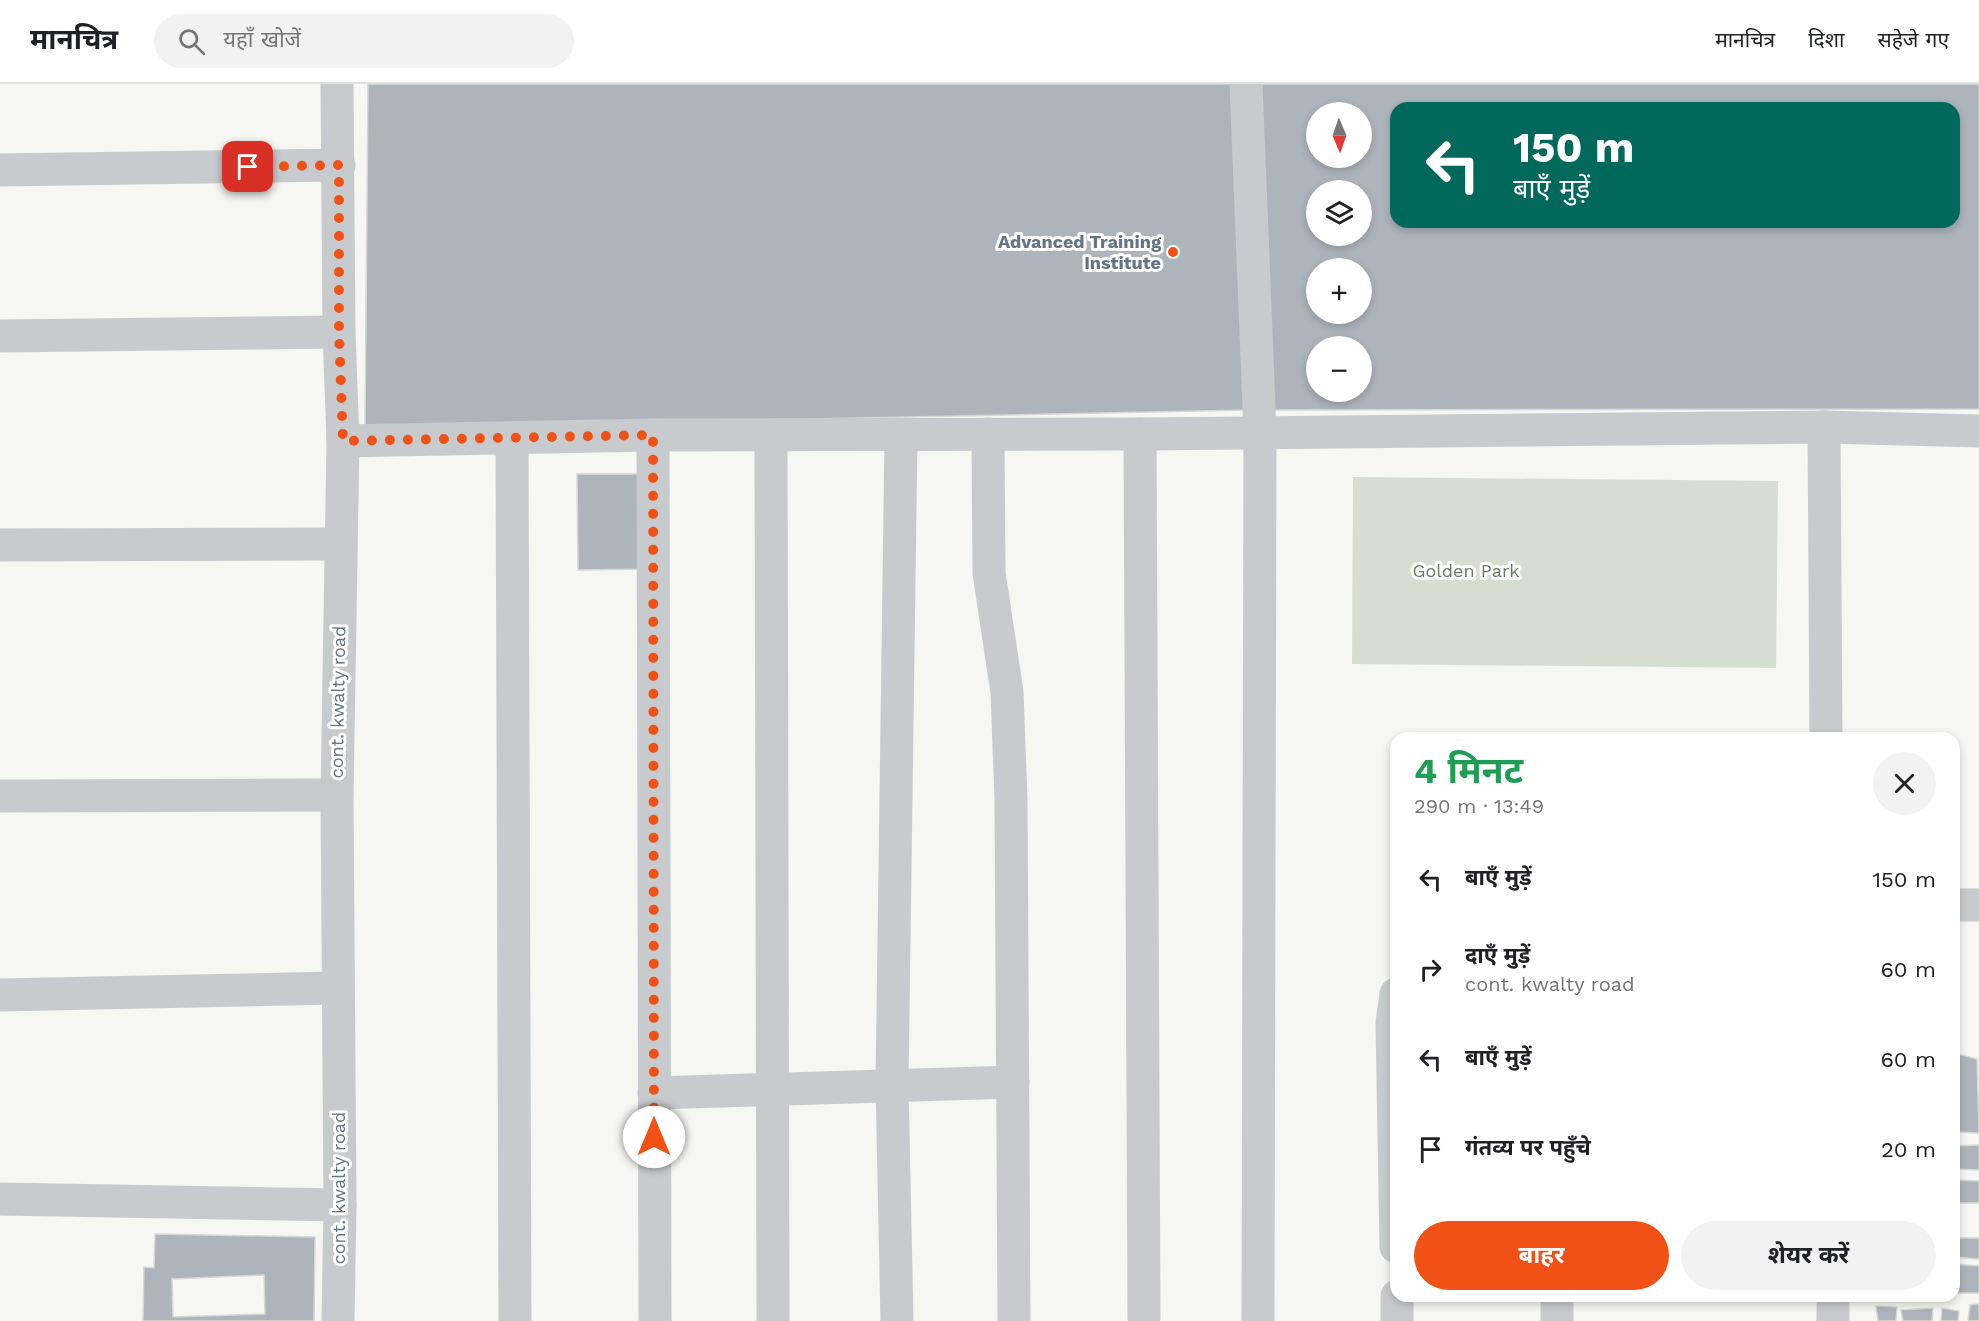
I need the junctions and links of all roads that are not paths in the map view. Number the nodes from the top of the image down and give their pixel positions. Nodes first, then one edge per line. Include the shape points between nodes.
1 (337, 84) edge
2 (1246, 84) edge
3 (339, 165) junction
4 (0, 170) edge
5 (339, 332) junction
6 (0, 336) edge
7 (1824, 427) junction
8 (1979, 431) edge
9 (1260, 432) junction
10 (988, 434) junction
11 (1140, 434) junction
12 (653, 435) junction
13 (771, 436) junction
14 (901, 436) junction
15 (512, 438) junction
16 (343, 441) junction
17 (340, 544) junction
18 (0, 545) edge
19 (1826, 732) edge
20 (337, 795) junction
21 (0, 796) edge
22 (1960, 905) edge
23 (1979, 905) edge
24 (337, 988) junction
25 (0, 995) edge
26 (1013, 1082) junction
27 (892, 1085) junction
28 (772, 1089) junction
29 (654, 1093) junction
30 (0, 1199) edge
31 (340, 1205) junction
32 (1397, 1302) edge
33 (1557, 1302) edge
34 (1833, 1302) edge
35 (338, 1321) edge
36 (515, 1321) edge
37 (655, 1321) edge
38 (773, 1321) edge
39 (897, 1321) edge
40 (1014, 1321) edge
41 (1144, 1321) edge
42 (1258, 1321) edge
43 (1397, 1321) edge
44 (1557, 1321) edge
45 (1833, 1321) edge

1 - 3 street, cont. kwalty road
2 - 9 street
3 - 4 street
3 - 5 street, cont. kwalty road
5 - 6 street
5 - 16 street, cont. kwalty road
7 - 8 street
7 - 9 street
7 - 19 street
9 - 11 street
9 - 42 street
10 - 11 street
10 - 14 street
10 - 26 street via 988,573 1007,692
11 - 41 street
12 - 13 street
12 - 15 street
12 - 29 street
13 - 14 street
13 - 28 street
14 - 27 street
15 - 16 street
15 - 36 street
16 - 17 street, cont. kwalty road
17 - 18 street
17 - 20 street, cont. kwalty road
20 - 21 street
20 - 24 street, cont. kwalty road
22 - 23 street
24 - 25 street
24 - 31 street, cont. kwalty road
26 - 27 street
26 - 40 street
27 - 28 street
27 - 39 street
28 - 29 street
28 - 38 street
29 - 37 street
30 - 31 street
31 - 35 street, cont. kwalty road
32 - 43 street
33 - 44 street
34 - 45 street

